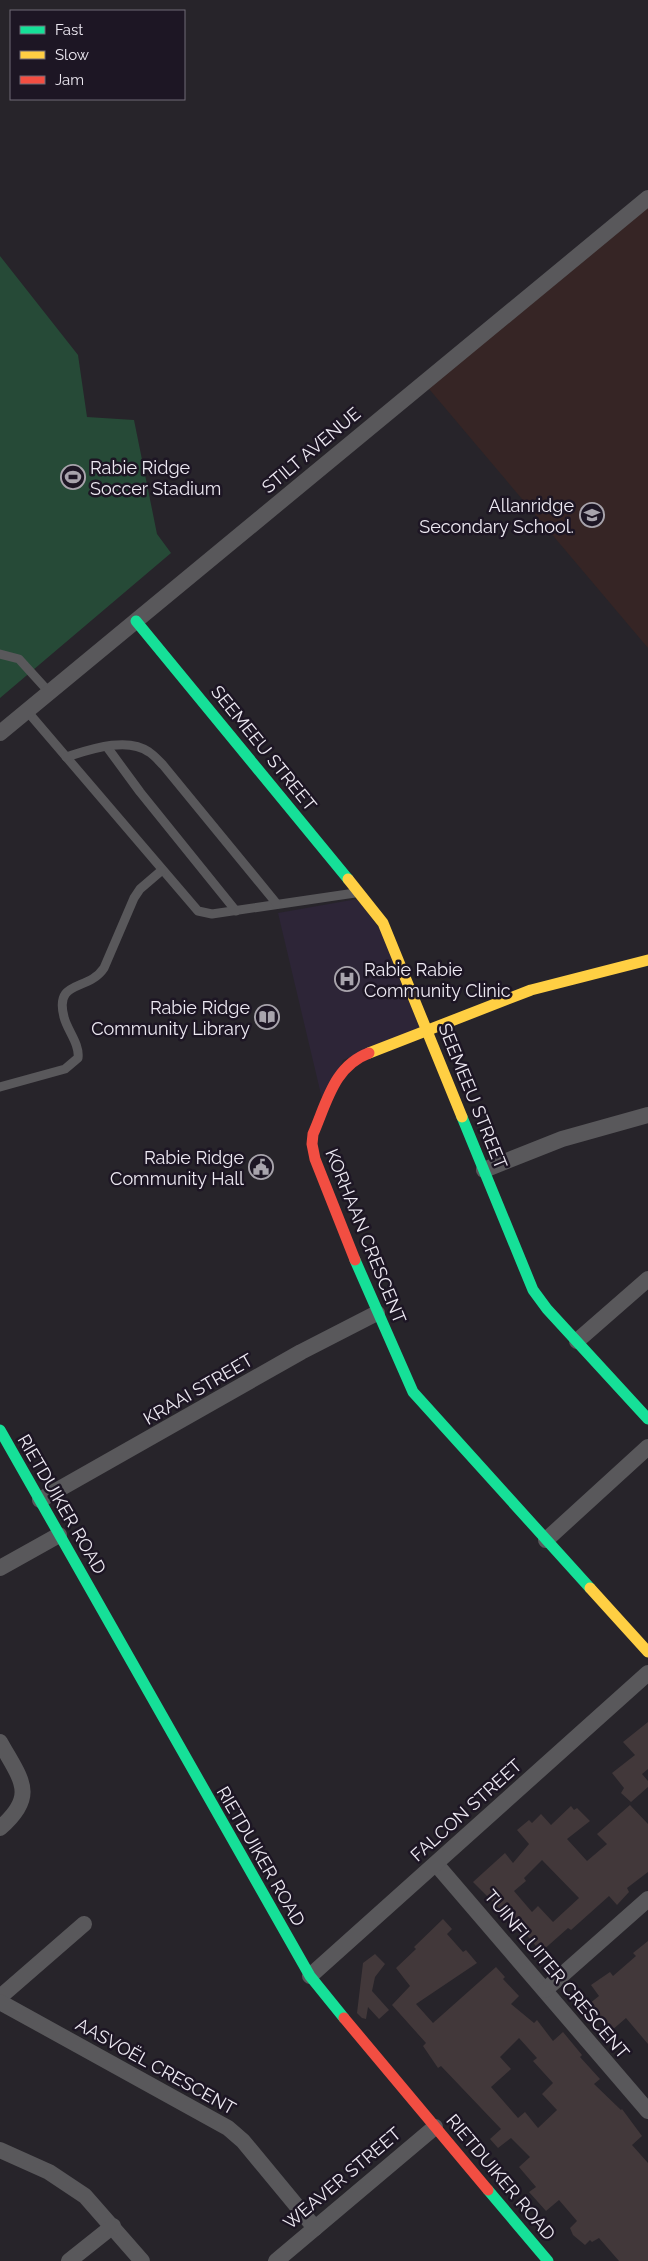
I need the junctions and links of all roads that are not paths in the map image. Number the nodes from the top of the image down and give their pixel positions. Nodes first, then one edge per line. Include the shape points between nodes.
1 (648, 198) edge
2 (136, 621) junction
3 (0, 654) edge
4 (49, 692) junction
5 (27, 711) junction
6 (0, 733) edge
7 (107, 747) junction
8 (66, 757) junction
9 (162, 871) junction
10 (360, 892) junction
11 (277, 904) junction
12 (236, 911) junction
13 (648, 960) edge
14 (427, 1029) junction
15 (0, 1087) edge
16 (648, 1114) edge
17 (484, 1170) junction
18 (648, 1278) edge
19 (377, 1313) junction
20 (578, 1341) junction
21 (648, 1419) edge
22 (0, 1430) edge
23 (648, 1447) edge
24 (40, 1500) junction
25 (59, 1535) junction
26 (546, 1540) junction
27 (0, 1568) edge
28 (648, 1652) edge
29 (648, 1672) edge
30 (0, 1742) edge
31 (0, 1828) edge
32 (436, 1864) junction
33 (648, 1899) edge
34 (84, 1924) dead end
35 (310, 1976) junction
36 (545, 1990) junction
37 (0, 1997) edge
38 (0, 2002) edge
39 (648, 2111) edge
40 (435, 2127) junction
41 (0, 2150) edge
42 (113, 2226) junction
43 (315, 2228) junction
44 (69, 2261) edge
45 (142, 2261) edge
46 (276, 2261) edge
47 (548, 2261) edge

1 - 2 street, STILT AVENUE
2 - 4 street, STILT AVENUE
2 - 10 street, SEEMEEU STREET
3 - 4 lane via 19,659
4 - 5 street, STILT AVENUE
5 - 6 street, STILT AVENUE
5 - 8 lane
7 - 8 lane
7 - 11 lane via 135,746 149,751
7 - 12 lane
8 - 9 lane
9 - 12 lane via 198,911 212,914
9 - 15 lane via 136,894 104,968 97,977 66,991 62,999 78,1058 65,1069
10 - 11 lane
10 - 14 street, SEEMEEU STREET via 383,923
11 - 12 lane
13 - 14 street, KORHAAN CRESCENT via 531,990
14 - 17 street, SEEMEEU STREET
14 - 19 street, KORHAAN CRESCENT via 350,1061 338,1077 313,1134 315,1158
16 - 17 street via 562,1139
17 - 20 street, SEEMEEU STREET via 532,1290
18 - 20 street
19 - 24 street, KRAAI STREET via 301,1352
19 - 26 street, KORHAAN CRESCENT via 413,1392
20 - 21 street, SEEMEEU STREET
22 - 24 street, RIETDUIKER ROAD
23 - 26 street
24 - 25 street, RIETDUIKER ROAD
25 - 27 street
25 - 35 street, RIETDUIKER ROAD
26 - 28 street, KORHAAN CRESCENT
29 - 32 street, FALCON STREET
30 - 31 street via 19,1776 22,1792 18,1810
32 - 35 street, FALCON STREET
32 - 36 street, TUINFLUITER CRESCENT
33 - 36 street
34 - 37 street
35 - 40 street, RIETDUIKER ROAD
36 - 39 street, TUINFLUITER CRESCENT
38 - 43 street, AASVOËL CRESCENT via 228,2128 243,2141
40 - 43 street, WEAVER STREET
40 - 47 street, RIETDUIKER ROAD
41 - 42 street via 49,2172 72,2187 94,2204
42 - 44 street
42 - 45 street
43 - 46 street, WEAVER STREET

